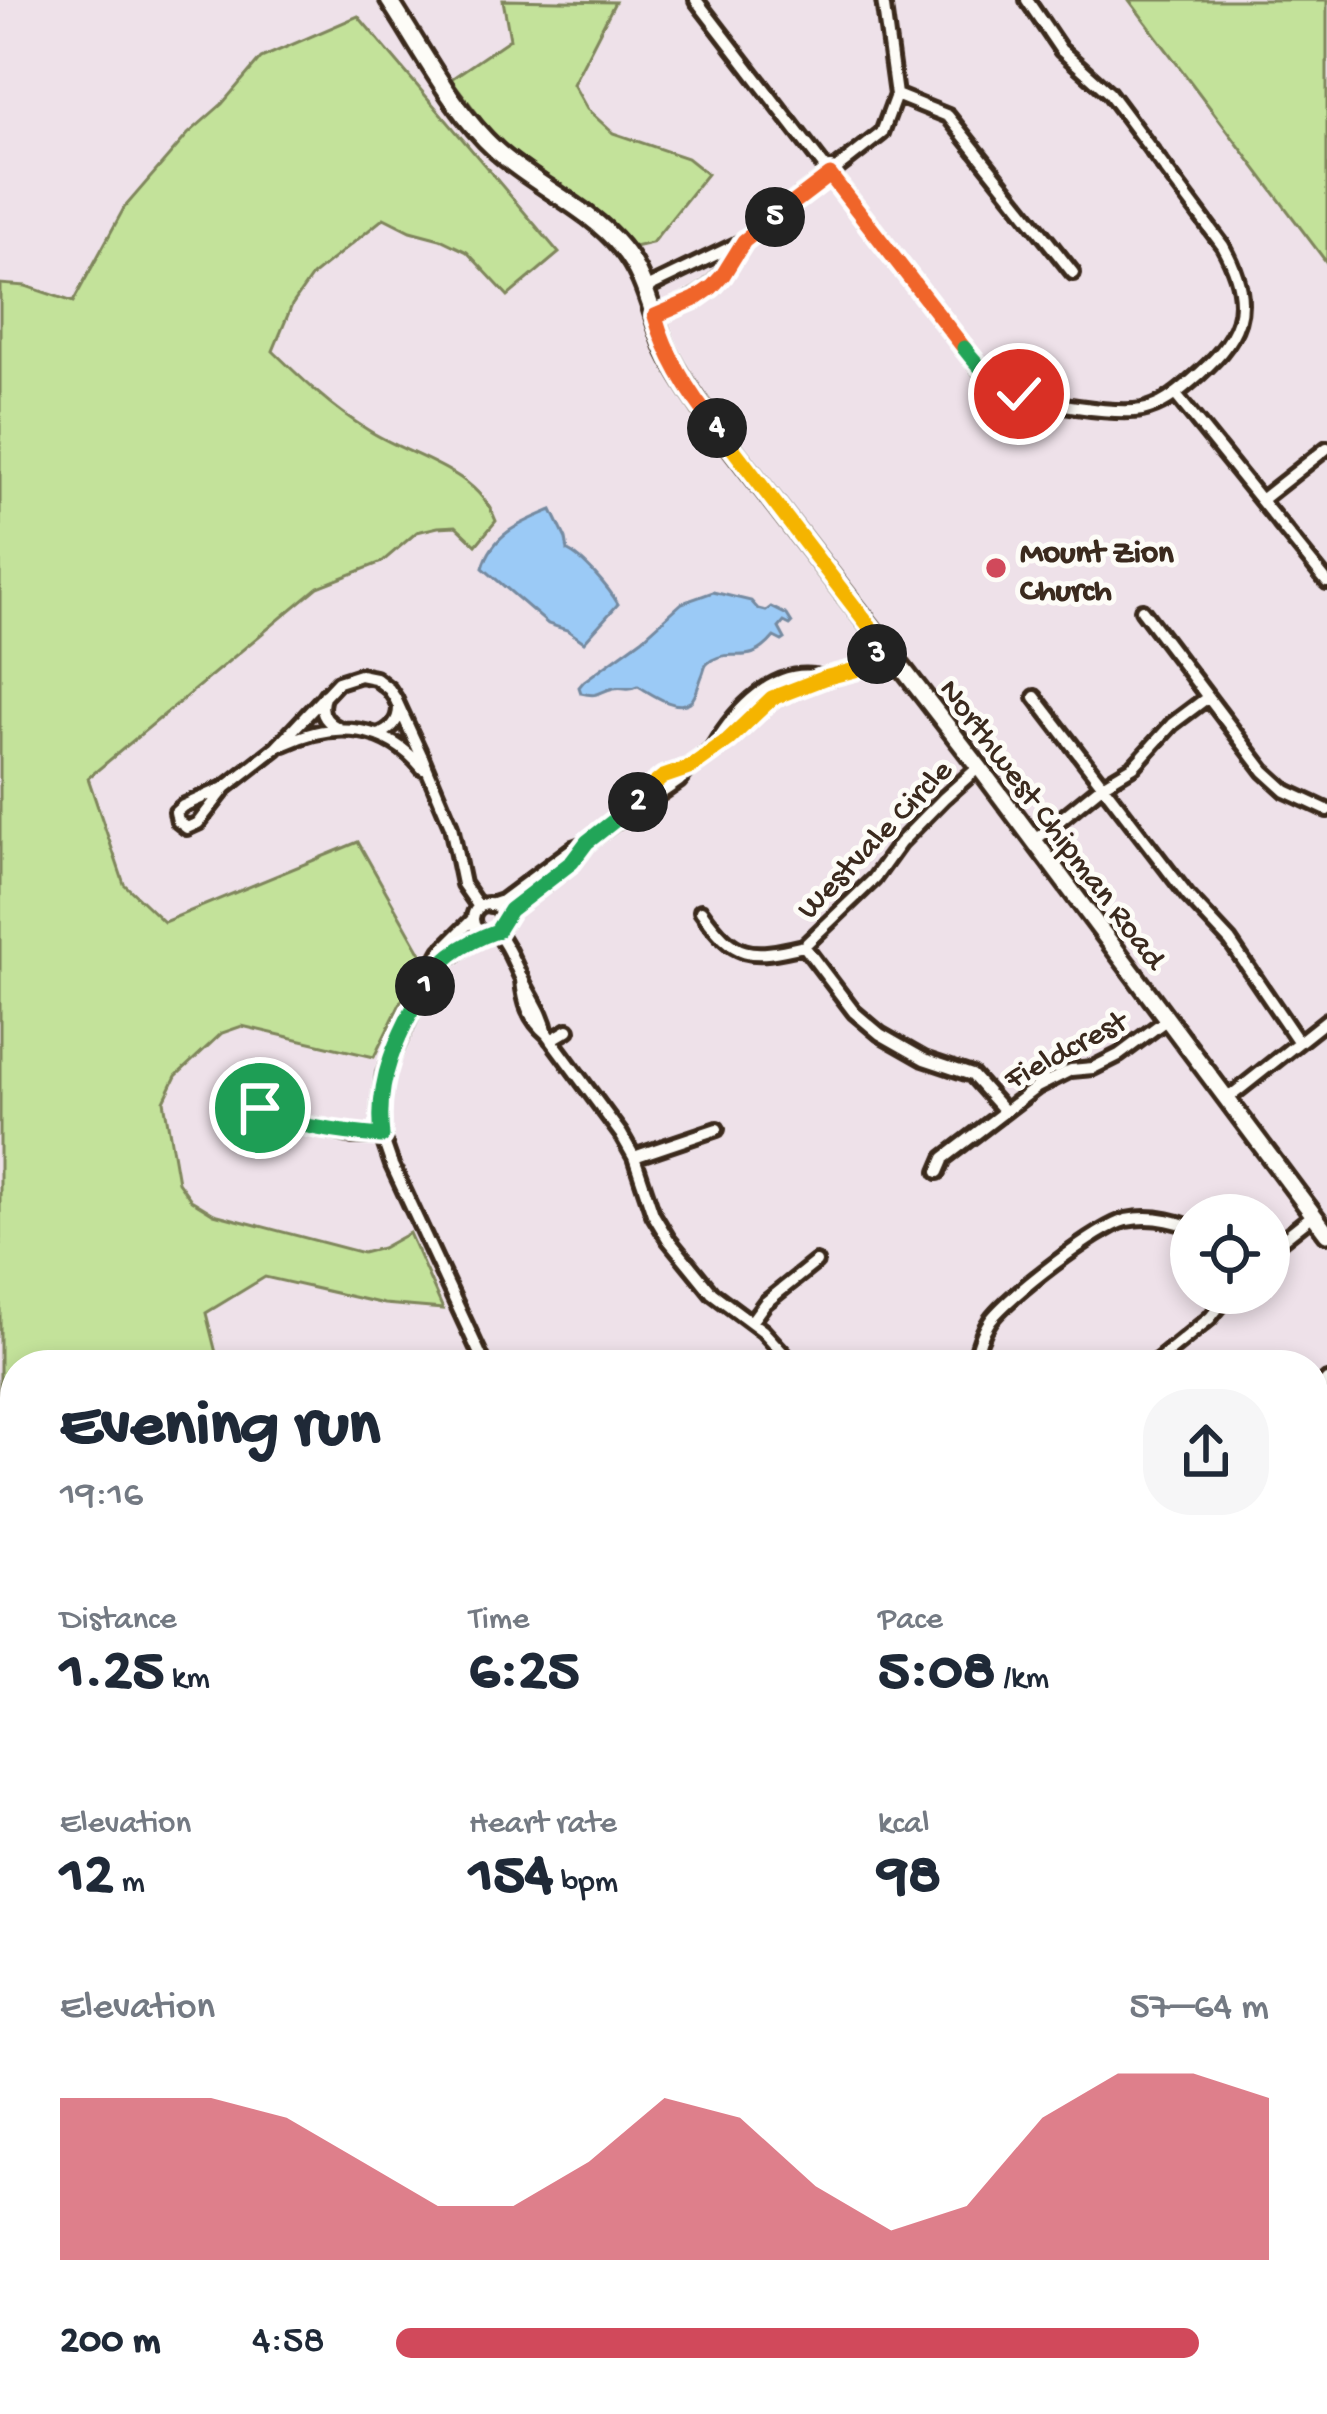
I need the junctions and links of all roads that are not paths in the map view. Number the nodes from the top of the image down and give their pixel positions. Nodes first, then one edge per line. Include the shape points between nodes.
1 (389, 0) edge
2 (696, 0) edge
3 (883, 0) edge
4 (1027, 0) edge
5 (896, 95) junction
6 (830, 175) junction
7 (744, 241) junction
8 (1072, 273) dead end
9 (646, 288) junction
10 (655, 316) junction
11 (1175, 394) junction
12 (1327, 448) edge
13 (1261, 500) junction
14 (1327, 582) edge
15 (1142, 610) dead end
16 (886, 648) junction
17 (327, 692) junction
18 (1035, 697) dead end
19 (1208, 698) junction
20 (399, 708) junction
21 (339, 728) junction
22 (377, 735) junction
23 (276, 748) junction
24 (979, 767) junction
25 (431, 779) junction
26 (1104, 784) junction
27 (226, 788) junction
28 (1327, 810) edge
29 (1034, 841) junction
30 (587, 842) junction
31 (481, 910) junction
32 (701, 911) dead end
33 (494, 928) junction
34 (804, 946) junction
35 (433, 970) junction
36 (1166, 1020) junction
37 (1327, 1020) edge
38 (568, 1030) dead end
39 (549, 1037) junction
40 (1298, 1041) junction
41 (1227, 1099) junction
42 (1004, 1111) junction
43 (272, 1119) dead end
44 (717, 1129) dead end
45 (382, 1136) junction
46 (634, 1157) junction
47 (938, 1172) dead end
48 (1313, 1215) junction
49 (1170, 1221) edge
50 (1290, 1233) edge
51 (1327, 1233) edge
52 (817, 1262) dead end
53 (1211, 1314) edge
54 (752, 1322) junction
55 (478, 1350) edge
56 (782, 1350) edge
57 (978, 1350) edge
58 (1171, 1350) edge

1 - 9 main road, Northwest Chipman Road via 484,139 611,236
2 - 6 street
3 - 5 street
4 - 11 street via 1061,50 1108,93 1237,273 1240,310 1230,344
5 - 6 street via 882,133
5 - 8 street via 948,116
6 - 7 street
6 - 11 street via 1000,386 1119,412
7 - 9 street
7 - 10 street via 712,287
9 - 10 main road, Northwest Chipman Road
10 - 16 main road, Northwest Chipman Road via 681,378 710,420
11 - 13 street
12 - 13 street
13 - 14 street
15 - 19 street
16 - 24 main road, Northwest Chipman Road
16 - 30 street via 855,670 779,680 741,709 710,752 663,777
17 - 20 street via 345,678 368,676 383,682
17 - 21 street via 322,710
17 - 23 street
18 - 26 street
19 - 26 street
19 - 28 street via 1264,772
20 - 22 street via 395,723
20 - 25 street
21 - 22 street
21 - 23 street
22 - 25 street
23 - 27 street
24 - 29 main road, Northwest Chipman Road
24 - 34 street, Westvale Circle
25 - 31 street via 463,884
26 - 29 street
26 - 40 street
27 - 27 street via 183,806 178,821 187,828 198,823
29 - 36 main road, Northwest Chipman Road
30 - 31 street
30 - 33 street
31 - 33 street via 476,928
31 - 33 street via 499,909
31 - 35 street
32 - 34 street via 745,951
33 - 35 street
33 - 39 street via 513,956 524,1003
34 - 42 street via 880,1034 972,1076
35 - 45 street via 384,1074
36 - 41 main road, Northwest Chipman Road
36 - 42 street, Fieldcrest via 1119,1055 1053,1078
37 - 40 street
38 - 39 street
39 - 46 street
40 - 41 street
41 - 48 main road, Northwest Chipman Road
42 - 47 street, Fieldcrest via 944,1158
43 - 45 street
44 - 46 street
45 - 55 street
46 - 54 street via 659,1227 712,1293
48 - 50 street
48 - 51 main road, Northwest Chipman Road
49 - 57 street via 1126,1220 1101,1231 999,1310
52 - 54 street
53 - 58 street
54 - 56 street

